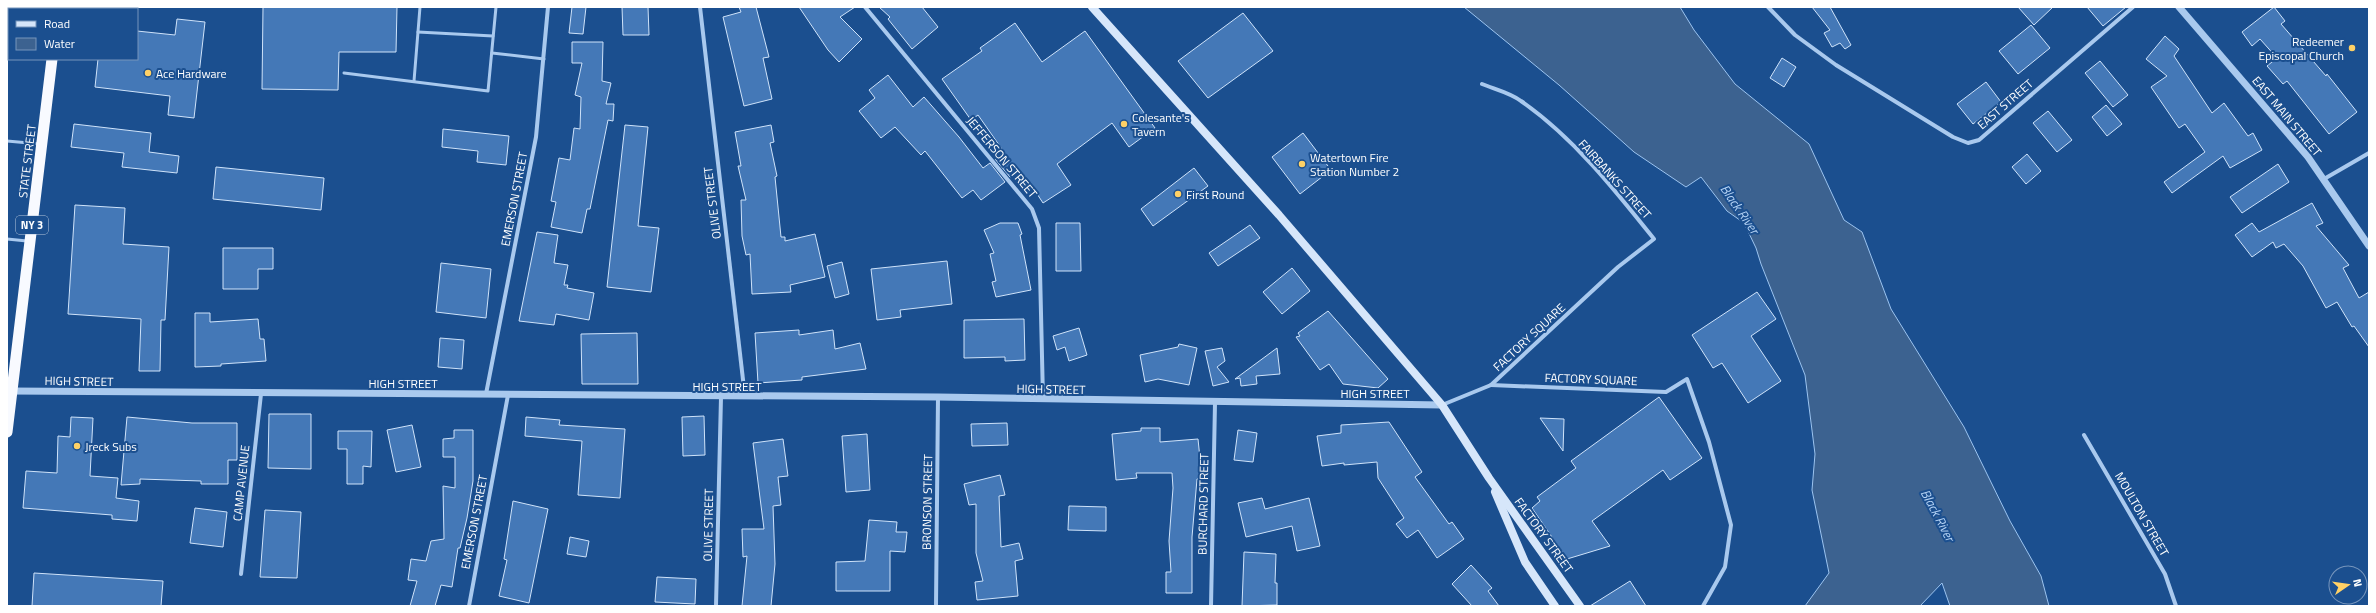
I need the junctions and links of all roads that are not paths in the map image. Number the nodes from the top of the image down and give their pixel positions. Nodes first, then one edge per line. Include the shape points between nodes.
1 (420, 7) edge
2 (496, 7) edge
3 (548, 7) edge
4 (700, 7) edge
5 (865, 7) edge
6 (1092, 7) edge
7 (1768, 7) edge
8 (2133, 7) edge
9 (2179, 7) edge
10 (418, 32) junction
11 (493, 36) junction
12 (492, 53) junction
13 (544, 59) junction
14 (52, 60) edge
15 (344, 74) dead end
16 (414, 81) junction
17 (1482, 84) dead end
18 (7, 141) edge
19 (42, 144) junction
20 (2369, 153) edge
21 (2324, 179) junction
22 (7, 239) edge
23 (30, 242) junction
24 (2369, 246) edge
25 (1618, 267) joint
26 (1491, 385) junction
27 (9, 391) edge
28 (261, 394) junction
29 (486, 394) junction
30 (508, 395) junction
31 (721, 396) junction
32 (745, 397) junction
33 (938, 397) junction
34 (1043, 400) junction
35 (1215, 403) junction
36 (1442, 405) junction
37 (7, 432) edge
38 (2084, 435) dead end
39 (1489, 478) junction
40 (241, 574) dead end
41 (469, 606) edge
42 (716, 606) edge
43 (936, 606) edge
44 (1211, 606) edge
45 (1555, 606) edge
46 (1580, 606) edge
47 (1703, 606) edge
48 (2176, 606) edge

1 - 10 lane
2 - 11 lane
3 - 13 street, EMERSON STREET
4 - 32 street, OLIVE STREET
5 - 34 street, JEFFERSON STREET via 1032,209 1039,228
6 - 36 main road, FACTORY STREET via 1279,215
7 - 8 street, EAST STREET via 1795,35 1836,65 1953,137 1968,143 1979,140
9 - 21 street, EAST MAIN STREET via 2308,156
10 - 11 lane
10 - 16 lane
11 - 12 lane
12 - 13 lane
12 - 16 lane via 488,91
13 - 29 street, EMERSON STREET via 536,137
14 - 19 highway, STATE STREET / NY 3
15 - 16 lane
17 - 25 street, FAIRBANKS STREET via 1520,100 1558,132 1598,172 1654,239
18 - 19 lane
19 - 23 highway, STATE STREET / NY 3
20 - 21 street
21 - 24 street, EAST MAIN STREET
22 - 23 lane
23 - 27 highway, STATE STREET / NY 3
25 - 26 street, FACTORY SQUARE
26 - 36 street, FACTORY SQUARE
26 - 47 street, FACTORY SQUARE via 1666,392 1687,379 1709,442 1731,525 1724,567
27 - 28 street, HIGH STREET
27 - 37 highway, STATE STREET / NY 3
28 - 29 street, HIGH STREET
28 - 40 street, CAMP AVENUE
29 - 30 street, HIGH STREET
30 - 31 street, HIGH STREET
30 - 41 street, EMERSON STREET
31 - 32 street, HIGH STREET
31 - 42 street, OLIVE STREET
32 - 33 street, HIGH STREET
33 - 34 street, HIGH STREET
33 - 43 street, BRONSON STREET
34 - 35 street, HIGH STREET
35 - 36 street, HIGH STREET
35 - 44 street, BURCHARD STREET
36 - 39 main road, FACTORY STREET
38 - 48 street, MOULTON STREET via 2165,574
39 - 45 main road, FACTORY STREET via 1525,562
39 - 46 main road, FACTORY STREET

